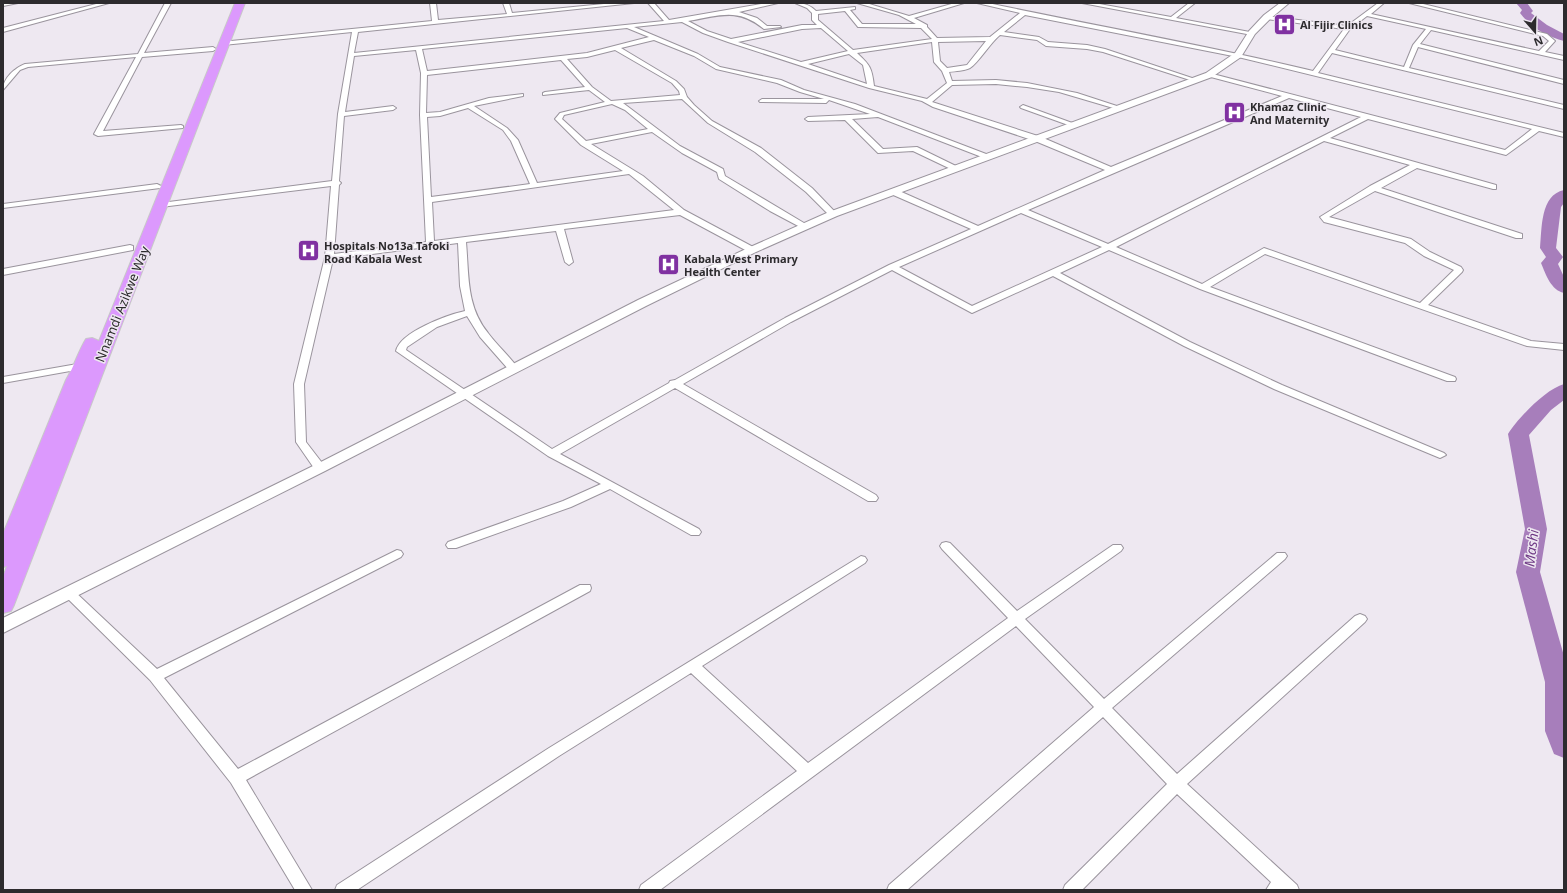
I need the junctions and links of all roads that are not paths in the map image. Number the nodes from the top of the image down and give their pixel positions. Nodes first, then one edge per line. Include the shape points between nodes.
1 (15, 3) edge
2 (106, 3) edge
3 (168, 3) edge
4 (231, 3) edge
5 (240, 3) edge
6 (433, 3) edge
7 (506, 3) edge
8 (631, 3) edge
9 (651, 3) edge
10 (775, 3) edge
11 (798, 3) edge
12 (860, 3) edge
13 (961, 3) edge
14 (980, 3) edge
15 (1085, 3) edge
16 (1107, 3) edge
17 (1192, 3) edge
18 (1285, 3) edge
19 (1381, 3) edge
20 (1412, 3) edge
21 (3, 4) edge
22 (867, 5) junction
23 (576, 6) edge
24 (1100, 6) junction
25 (846, 9) junction
26 (733, 12) junction
27 (815, 13) junction
28 (1024, 13) junction
29 (1365, 14) junction
30 (510, 15) junction
31 (911, 17) junction
32 (1267, 17) junction
33 (681, 19) junction
34 (1171, 19) junction
35 (668, 22) junction
36 (435, 23) junction
37 (628, 26) junction
38 (822, 26) junction
39 (925, 26) junction
40 (802, 27) junction
41 (1348, 28) junction
42 (1430, 28) junction
43 (3, 30) edge
44 (355, 31) junction
45 (1000, 32) junction
46 (1252, 33) junction
47 (654, 38) junction
48 (935, 39) junction
49 (991, 39) junction
50 (730, 41) junction
51 (1416, 45) junction
52 (218, 46) junction
53 (419, 48) junction
54 (616, 48) junction
55 (1330, 51) junction
56 (852, 52) junction
57 (1541, 52) junction
58 (139, 55) junction
59 (350, 55) junction
60 (1238, 55) junction
61 (563, 58) junction
62 (1564, 58) edge
63 (802, 64) junction
64 (1406, 69) junction
65 (945, 70) junction
66 (424, 73) junction
67 (1314, 74) junction
68 (1209, 75) junction
69 (1195, 80) junction
70 (1564, 82) edge
71 (950, 84) junction
72 (871, 87) junction
73 (3, 88) edge
74 (590, 88) junction
75 (545, 94) dead end
76 (522, 95) dead end
77 (1288, 96) junction
78 (684, 97) junction
79 (830, 99) junction
80 (762, 101) dead end
81 (612, 102) junction
82 (929, 102) junction
83 (469, 106) junction
84 (1023, 107) dead end
85 (1564, 107) edge
86 (393, 108) dead end
87 (1120, 108) junction
88 (341, 114) junction
89 (423, 115) junction
90 (878, 115) junction
91 (1368, 116) junction
92 (847, 118) junction
93 (808, 119) dead end
94 (1073, 125) junction
95 (181, 127) junction
96 (1537, 129) junction
97 (654, 130) junction
98 (1564, 136) edge
99 (1038, 139) junction
100 (1326, 139) junction
101 (584, 143) junction
102 (990, 157) junction
103 (1416, 165) junction
104 (958, 169) junction
105 (1111, 170) junction
106 (630, 172) junction
107 (337, 183) junction
108 (157, 186) junction
109 (535, 186) junction
110 (1493, 187) dead end
111 (1373, 188) junction
112 (894, 192) junction
113 (428, 200) junction
114 (161, 205) junction
115 (3, 206) edge
116 (1021, 210) junction
117 (681, 212) junction
118 (833, 214) junction
119 (805, 226) junction
120 (559, 228) junction
121 (976, 228) junction
122 (1519, 236) dead end
123 (462, 241) junction
124 (430, 245) junction
125 (130, 248) junction
126 (1107, 248) junction
127 (752, 250) junction
128 (329, 257) junction
129 (569, 262) dead end
130 (892, 267) junction
131 (3, 272) edge
132 (1054, 273) junction
133 (1203, 287) junction
134 (1422, 306) junction
135 (470, 312) junction
136 (1564, 347) edge
137 (83, 366) junction
138 (513, 368) junction
139 (1451, 379) dead end
140 (3, 380) edge
141 (674, 383) junction
142 (462, 394) junction
143 (552, 454) junction
144 (1440, 455) dead end
145 (320, 468) junction
146 (610, 484) junction
147 (872, 498) dead end
148 (695, 532) dead end
149 (452, 545) dead end
150 (946, 546) dead end
151 (1117, 548) dead end
152 (397, 554) dead end
153 (1281, 556) dead end
154 (3, 560) edge
155 (861, 560) dead end
156 (585, 588) dead end
157 (68, 593) junction
158 (3, 605) edge
159 (1017, 618) junction
160 (1360, 619) dead end
161 (3, 626) edge
162 (693, 666) junction
163 (154, 676) junction
164 (1104, 707) junction
165 (807, 771) junction
166 (236, 778) junction
167 (1177, 784) junction
168 (1282, 887) edge
169 (304, 890) edge
170 (343, 890) edge
171 (647, 890) edge
172 (895, 890) edge
173 (1071, 890) edge

1 - 21 street
2 - 43 street
3 - 58 street
4 - 52 highway, Nnamdi Azikwe Way
5 - 52 highway, Nnamdi Azikwe Way
6 - 36 street
7 - 30 street
8 - 23 street
9 - 35 street
10 - 26 street
11 - 27 street
12 - 22 street
13 - 31 street
14 - 28 street
15 - 24 street
16 - 24 street
17 - 34 street
18 - 32 street
19 - 29 street
20 - 57 street via 1545,35 1552,41
22 - 25 street
22 - 31 street
23 - 30 street
24 - 34 street
25 - 27 street
25 - 39 street via 860,26
26 - 33 street
26 - 40 street via 755,19 766,28
27 - 38 street via 815,20
28 - 45 street
28 - 60 street
29 - 41 street
29 - 42 street
30 - 36 street
31 - 39 street
32 - 41 street
32 - 46 street
33 - 35 street
33 - 50 street via 705,32
34 - 46 street
35 - 37 street
36 - 44 street
37 - 47 street
37 - 53 street
38 - 40 street
38 - 56 street
39 - 48 street
40 - 50 street
41 - 55 street
42 - 51 street
42 - 57 street
44 - 52 street
44 - 59 street
45 - 49 street
45 - 69 street via 1039,39 1046,44 1105,51
46 - 60 street
47 - 54 street
47 - 79 street via 696,55 718,68 780,81
48 - 49 street
48 - 56 street via 896,43
48 - 65 street via 937,62
49 - 65 street via 969,66
50 - 63 street
51 - 64 street
51 - 70 street
52 - 58 street
52 - 95 highway, Nnamdi Azikwe Way
52 - 114 highway, Nnamdi Azikwe Way
53 - 59 street
53 - 66 street
54 - 61 street
54 - 78 street via 674,82 682,90
55 - 64 street
55 - 67 street
56 - 63 street
56 - 72 street via 866,64
57 - 62 street
58 - 73 street via 21,66
58 - 95 street via 98,134
59 - 88 street
60 - 67 street
60 - 68 street
61 - 66 street
61 - 74 street
63 - 72 street
64 - 85 street
65 - 71 street
66 - 89 street
67 - 96 street
68 - 69 street
68 - 77 street
69 - 87 street
71 - 82 street
71 - 87 street via 1017,84 1079,94
72 - 82 street
74 - 75 street
74 - 81 street
76 - 83 street
77 - 91 street
77 - 105 street
78 - 81 street
78 - 118 street via 710,122 758,150 809,190
79 - 80 street via 822,102
79 - 90 street
81 - 97 street via 626,108
81 - 101 street via 559,116 558,120
82 - 99 street
83 - 89 street via 440,114
83 - 109 street via 505,129 514,140
84 - 94 street
86 - 88 street
87 - 94 street
88 - 107 street
89 - 113 street
90 - 92 street
90 - 102 street
91 - 96 street via 1506,153
91 - 100 street
92 - 93 street
92 - 104 street via 881,151 914,149
94 - 99 street
95 - 108 highway, Nnamdi Azikwe Way
96 - 98 street
97 - 101 street
97 - 119 street via 679,149 720,171 722,177 739,188
99 - 102 street
99 - 105 street
100 - 103 street
100 - 126 street
101 - 106 street
102 - 104 street
103 - 110 street
103 - 111 street
104 - 112 street
105 - 116 street
106 - 109 street
106 - 117 street
107 - 114 street
107 - 128 street
108 - 115 street
108 - 125 highway, Nnamdi Azikwe Way
109 - 113 street
111 - 122 street
111 - 134 street via 1324,217 1327,220 1408,241 1459,270
112 - 118 street
112 - 121 street
113 - 124 street
114 - 158 highway, Nnamdi Azikwe Way
116 - 121 street
116 - 126 street
117 - 120 street
117 - 127 street
118 - 119 street
119 - 127 street
120 - 123 street
120 - 129 street
121 - 130 street
123 - 124 street
123 - 135 street
124 - 128 street
125 - 131 street
125 - 137 highway, Nnamdi Azikwe Way
126 - 132 street
126 - 133 street
127 - 138 street
128 - 145 street via 299,384 301,442
130 - 132 street via 972,310
130 - 141 street via 788,320
132 - 144 street via 1187,344 1278,388
133 - 134 street via 1264,251
133 - 139 street
134 - 136 street via 1530,344
135 - 138 street via 486,337
135 - 142 street via 430,327 402,346 401,352
137 - 140 street
137 - 154 highway, Nnamdi Azikwe Way via 75,380
138 - 142 street
141 - 143 street
141 - 147 street
142 - 143 street
142 - 145 street
143 - 146 street
145 - 157 street
146 - 148 street
146 - 149 street via 567,504
150 - 159 street
151 - 159 street
152 - 163 street
153 - 164 street
155 - 162 street
156 - 166 street
157 - 161 street
157 - 163 street
159 - 164 street
159 - 165 street
160 - 167 street
162 - 165 street
162 - 170 street via 554,752
163 - 166 street
164 - 167 street
164 - 172 street
165 - 171 street
166 - 169 street
167 - 168 street
167 - 173 street

